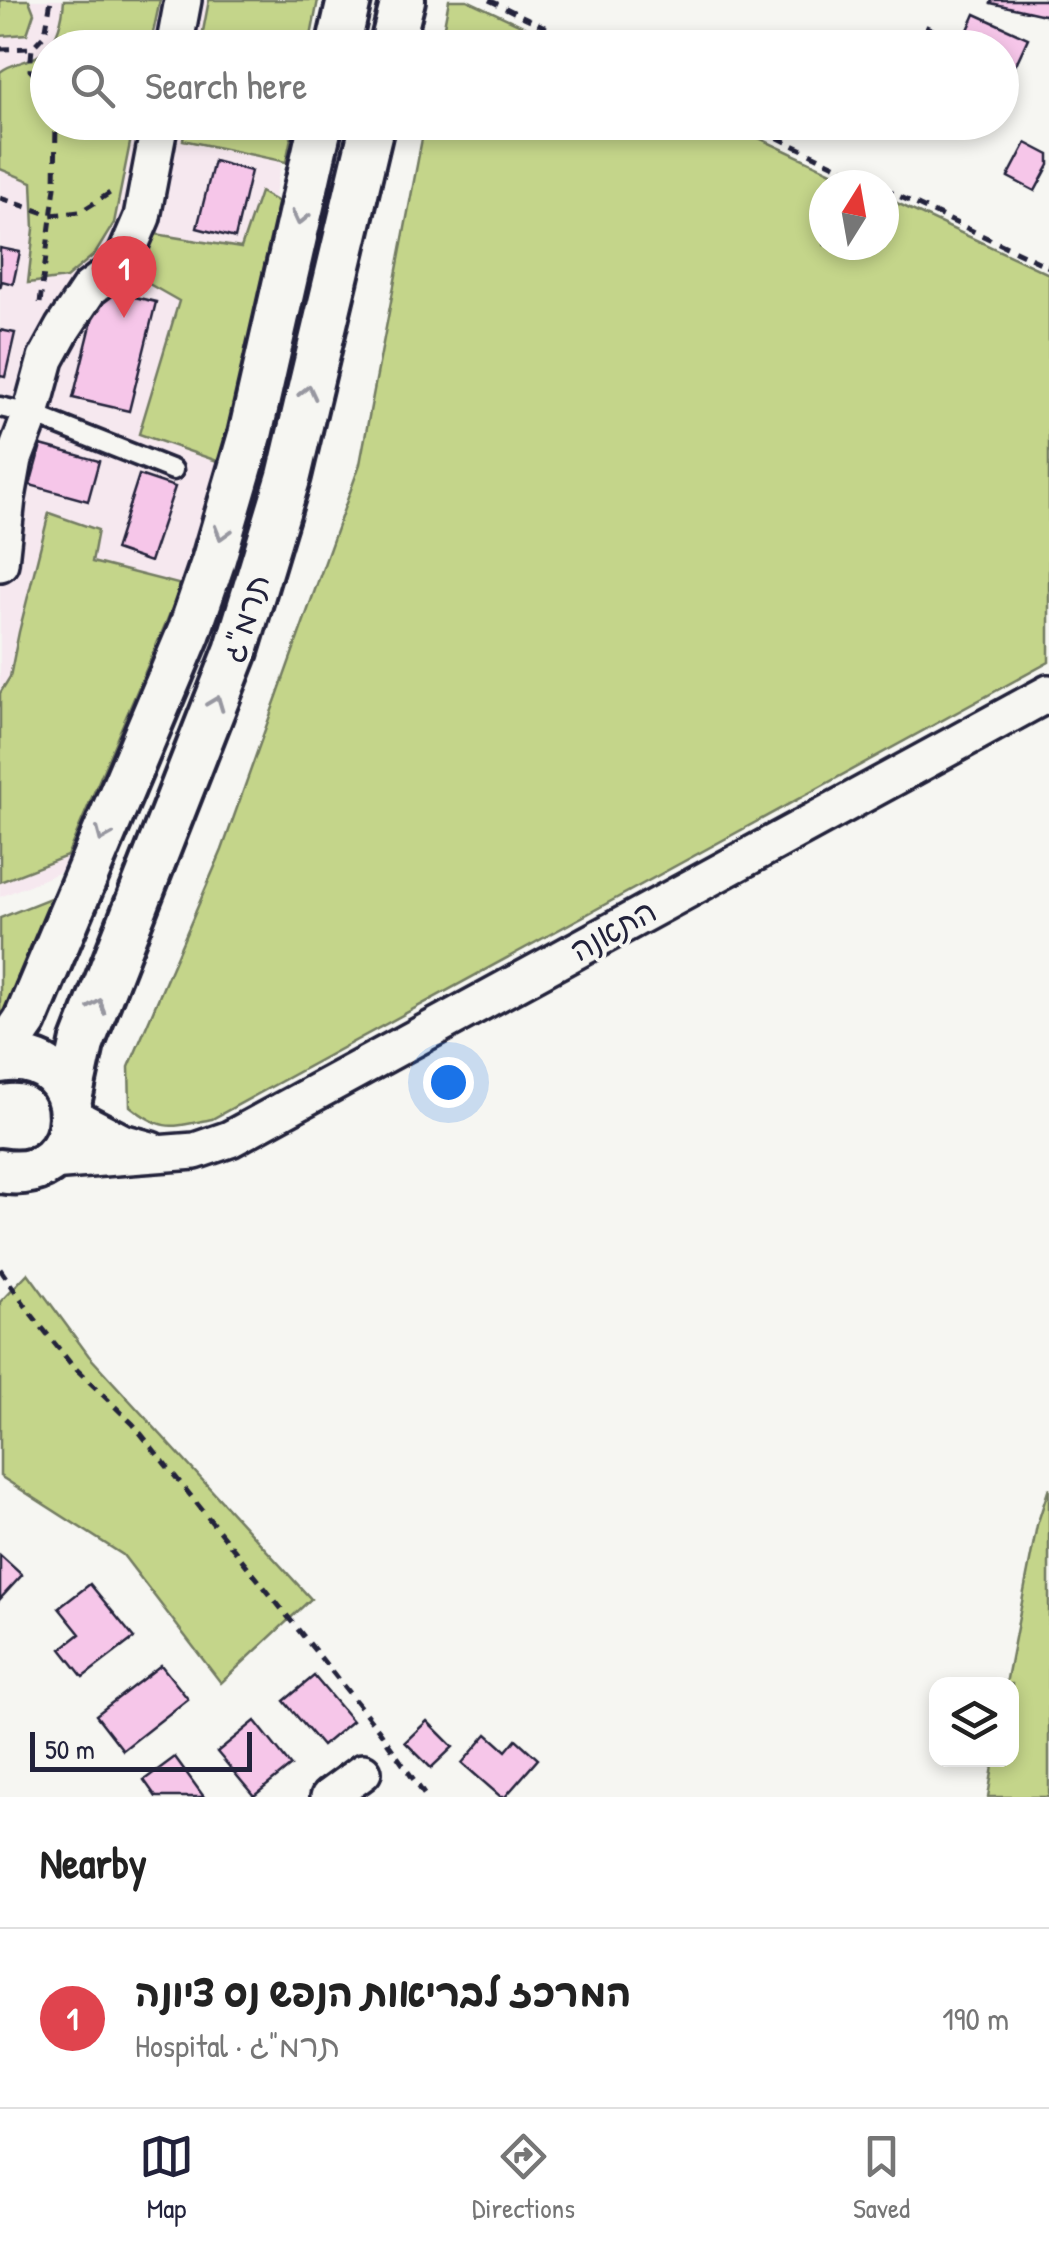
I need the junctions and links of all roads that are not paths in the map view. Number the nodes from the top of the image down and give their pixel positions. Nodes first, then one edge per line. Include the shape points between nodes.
1 (183, 0) edge
2 (349, 0) edge
3 (403, 0) edge
4 (177, 30) edge
5 (342, 30) edge
6 (396, 30) edge
7 (157, 140) edge
8 (317, 140) edge
9 (368, 140) edge
10 (16, 411) edge
11 (9, 450) edge
12 (173, 470) dead end
13 (1, 545) edge
14 (1049, 693) edge
15 (0, 1059) edge
16 (71, 1108) junction
17 (172, 1154) junction
18 (19, 1176) edge
19 (363, 1772) dead end
20 (329, 1797) edge

1 - 4 street
2 - 5 street
3 - 6 street
7 - 10 street via 142,217 122,264 89,290
8 -> 15 street, תרמ"ג via 250,435 207,580 25,1020
16 -> 9 street, תרמ"ג via 82,1044 241,634 289,476
10 - 11 street
10 - 12 lane
11 - 13 street
14 - 17 street, התאנה via 230,1140
15 - 16 street via 33,1061 49,1070
16 - 17 street, התאנה via 122,1142
16 - 18 street, תרמ"ג via 62,1149
17 - 18 street, התאנה
19 - 20 street

